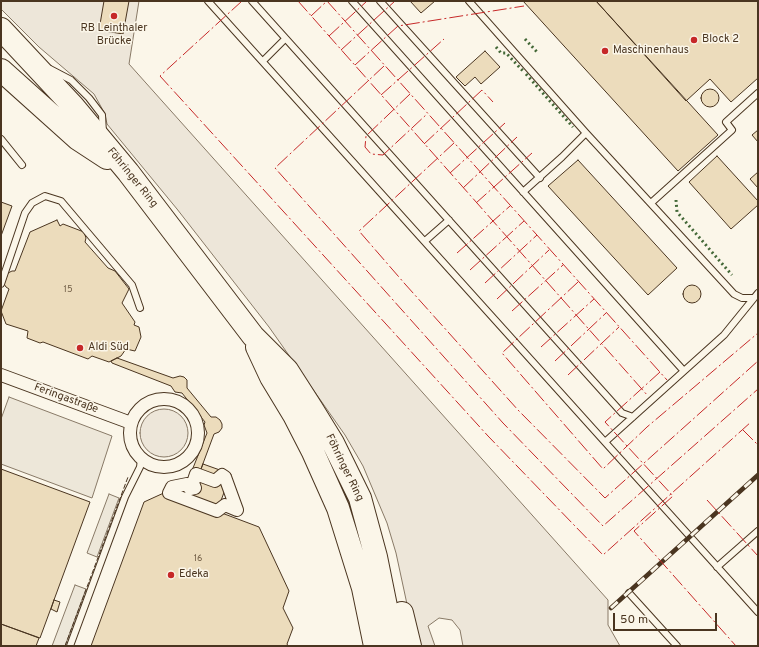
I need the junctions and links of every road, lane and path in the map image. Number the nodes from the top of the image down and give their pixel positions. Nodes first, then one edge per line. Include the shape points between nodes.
1 (208, 1) edge
2 (252, 1) edge
3 (352, 1) edge
4 (380, 1) edge
5 (469, 1) edge
6 (1, 29) edge
7 (285, 39) junction
8 (263, 61) junction
9 (1, 70) edge
10 (758, 93) edge
11 (586, 132) junction
12 (1, 139) edge
13 (22, 165) dead end
14 (128, 172) junction
15 (540, 178) junction
16 (523, 192) junction
17 (651, 203) junction
18 (449, 220) junction
19 (425, 241) junction
20 (1, 284) edge
21 (756, 296) edge
22 (140, 308) dead end
23 (253, 336) junction
24 (683, 370) junction
25 (1, 375) edge
26 (632, 417) junction
27 (131, 423) junction
28 (605, 442) junction
29 (141, 459) junction
30 (360, 498) junction
31 (217, 511) joint
32 (758, 531) edge
33 (717, 567) junction
34 (629, 593) dead end
35 (758, 612) edge
36 (70, 646) edge
37 (375, 646) edge
38 (394, 646) edge
39 (410, 646) edge
40 (677, 646) edge

1 - 8 lane
2 - 7 lane
3 - 16 lane
4 - 15 lane
5 - 11 lane
6 - 14 highway, Föhringer Ring via 73,106
7 - 8 lane
7 - 18 lane
8 - 19 lane
9 - 14 highway via 78,139
10 - 17 lane via 726,122 732,130
11 - 15 lane
11 - 17 lane
12 - 13 lane
14 - 23 highway, Föhringer Ring
15 - 16 lane
16 - 24 lane
17 - 21 lane via 734,294 742,298
18 - 19 lane
18 - 26 lane via 622,413
19 - 28 lane
20 - 22 lane via 25,213 32,203 45,196 61,201 132,285
21 - 24 lane via 724,335
23 - 30 highway, Föhringer Ring via 287,370 333,443
23 - 37 highway, Föhringer Ring via 271,377 313,452 338,508 363,588
24 - 26 lane
25 - 27 street, Feringastraße
26 - 28 lane
27 - 29 street via 130,441
27 - 29 street via 144,405 164,399 185,406 197,425 195,447 181,462 164,467 151,465
28 - 33 lane
29 - 36 lane
30 - 38 highway, Föhringer Ring via 376,557
30 - 39 highway via 378,526 388,554
31 - 31 street via 225,505 237,510 222,475 215,481 196,474 193,483 195,488 190,489 187,484 170,489 169,493
32 - 33 lane
33 - 35 lane
34 - 40 lane

